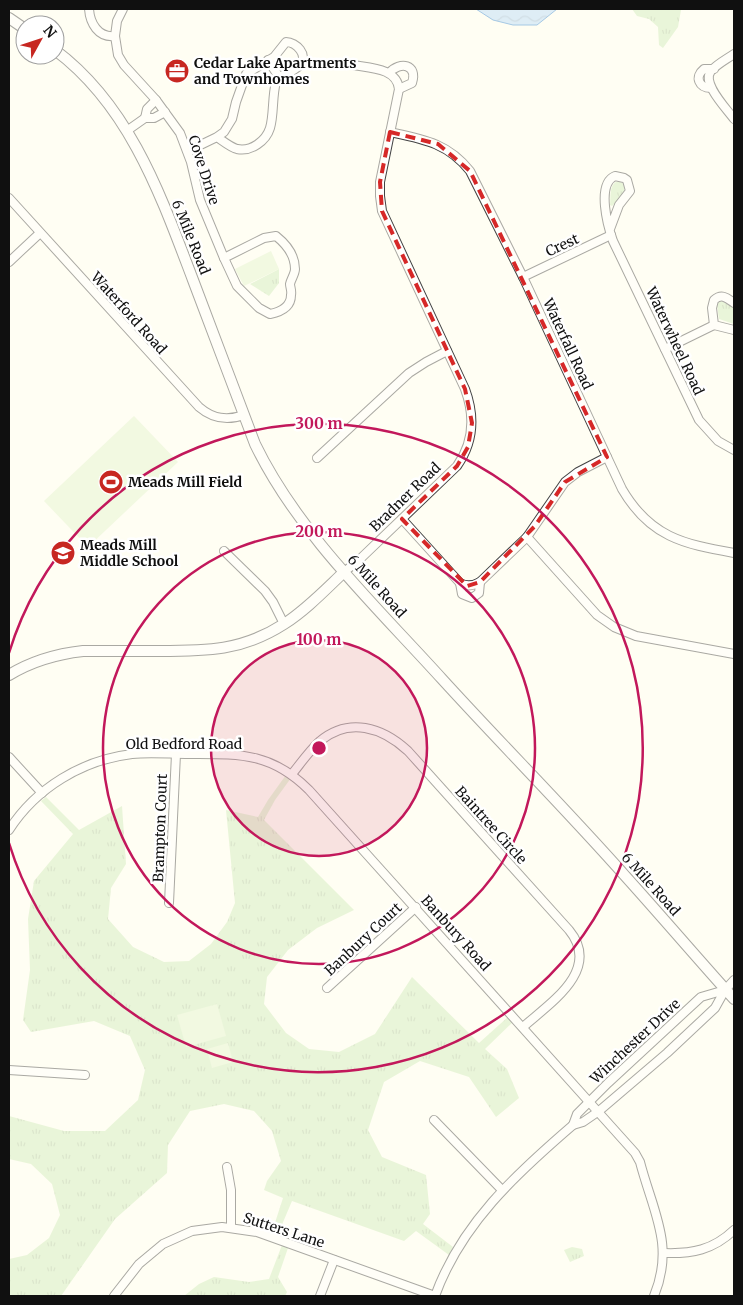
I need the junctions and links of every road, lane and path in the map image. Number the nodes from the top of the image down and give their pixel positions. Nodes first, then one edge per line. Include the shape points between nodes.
1 (89, 9) edge
2 (123, 9) edge
3 (115, 36) junction
4 (734, 54) edge
5 (65, 58) edge
6 (268, 60) junction
7 (353, 65) dead end
8 (388, 73) junction
9 (279, 77) junction
10 (399, 89) junction
11 (156, 100) junction
12 (165, 112) junction
13 (145, 118) junction
14 (734, 119) edge
15 (128, 130) junction
16 (390, 132) junction
17 (217, 137) junction
18 (188, 151) junction
19 (9, 198) edge
20 (611, 232) junction
21 (40, 233) junction
22 (224, 258) junction
23 (9, 262) edge
24 (523, 277) junction
25 (734, 303) edge
26 (714, 325) junction
27 (734, 330) edge
28 (665, 349) junction
29 (447, 351) junction
30 (244, 415) junction
31 (734, 450) edge
32 (607, 457) junction
33 (317, 458) dead end
34 (402, 519) junction
35 (527, 537) junction
36 (224, 551) dead end
37 (734, 553) edge
38 (344, 572) junction
39 (480, 582) junction
40 (460, 583) junction
41 (284, 624) junction
42 (734, 654) edge
43 (9, 676) edge
44 (176, 754) junction
45 (9, 757) edge
46 (292, 774) junction
47 (42, 793) junction
48 (9, 830) edge
49 (169, 903) dead end
50 (416, 907) junction
51 (734, 980) edge
52 (327, 988) dead end
53 (725, 990) junction
54 (734, 999) edge
55 (523, 1027) junction
56 (9, 1070) edge
57 (85, 1075) dead end
58 (590, 1101) junction
59 (599, 1111) junction
60 (434, 1120) dead end
61 (573, 1126) junction
62 (227, 1167) dead end
63 (502, 1190) junction
64 (231, 1227) junction
65 (734, 1230) edge
66 (664, 1253) junction
67 (334, 1260) junction
68 (114, 1296) edge
69 (320, 1296) edge
70 (435, 1296) edge
71 (654, 1296) edge

1 - 3 street via 90,20 99,32 104,36
2 - 3 street
3 - 11 street, Cove Drive via 120,59
4 - 14 street via 708,77 709,85
5 - 15 street, 6 Mile Road via 96,89
6 - 9 street
6 - 9 street via 286,42 293,42 301,52 300,65
6 - 17 street via 246,74 232,119
7 - 8 street, Bradner Road
8 - 10 street via 398,81
8 - 10 street, Bradner Road via 393,68 408,66 414,78 412,83
9 - 17 street via 270,128 265,138 248,149 236,149
10 - 16 street, Bradner Road
11 - 12 street, Cove Drive
11 - 13 street via 147,109
12 - 13 street via 154,118
12 - 18 street, Cove Drive via 180,132
13 - 15 street
15 - 30 street, 6 Mile Road via 171,223
16 - 24 street, Waterfall Road via 438,144 464,163
16 - 29 street, Bradner Road via 380,182 382,211
17 - 18 street
18 - 22 street, Cove Drive via 200,200
19 - 21 street, Waterford Road
20 - 20 street, Waterwheel Road via 619,205 630,191 627,180 620,177 611,178 606,187 606,212
20 - 24 street, Crest
20 - 28 street, Waterwheel Road
21 - 23 street
21 - 30 street, Waterford Road via 199,407 219,418
22 - 22 street, Cove Drive via 237,286 259,308 270,314 279,313 287,307 292,296 290,285 295,269 287,244 276,236 264,238
24 - 32 street, Waterfall Road
25 - 26 street via 722,296 714,300
26 - 27 street
26 - 28 street
28 - 31 street, Waterwheel Road via 705,428
29 - 33 street via 409,373
29 - 34 street, Bradner Road via 469,401 470,440 457,466
30 - 38 street, 6 Mile Road via 264,461 285,497
32 - 35 street via 565,482
32 - 37 street, Waterfall Road via 626,496 653,526 686,544
34 - 38 street, Bradner Road
34 - 40 street
35 - 39 street
35 - 42 street via 597,615 614,627 636,636
36 - 41 street via 265,590
38 - 41 street, Bradner Road
38 - 53 street, 6 Mile Road via 626,876
39 - 40 street via 471,586
39 - 40 street via 479,593 472,598 462,594
41 - 43 street, Bradner Road via 251,641 216,650 66,653 28,665
44 - 46 street, Old Bedford Road via 247,755
44 - 47 street, Old Bedford Road via 140,754 104,760 69,774
44 - 49 street, Brampton Court
45 - 47 street
46 - 50 street, Banbury Road
46 - 55 street, Baintree Circle via 318,742 345,729 361,727 376,730 408,750 576,940 580,960 573,980
47 - 48 street, Old Bedford Road
50 - 52 street, Banbury Court
50 - 55 street, Banbury Road
51 - 53 street, Winchester Drive
53 - 54 street, 6 Mile Road
53 - 58 street, Winchester Drive via 701,997
53 - 59 street, Winchester Drive via 715,1008
55 - 58 street, Banbury Road
56 - 57 street
58 - 59 street, Banbury Road
58 - 61 street, Winchester Drive via 577,1114
59 - 61 street, Winchester Drive
59 - 66 street, Banbury Road via 638,1159 661,1231
60 - 63 street
61 - 63 street, Winchester Drive
62 - 64 street
63 - 70 street, Winchester Drive via 463,1241
64 - 67 street, Sutters Lane via 257,1232
64 - 68 street, Sutters Lane via 192,1231 163,1244 139,1264
65 - 66 street via 719,1243 703,1250
66 - 71 street, Banbury Road
67 - 69 street
67 - 70 street, Sutters Lane

